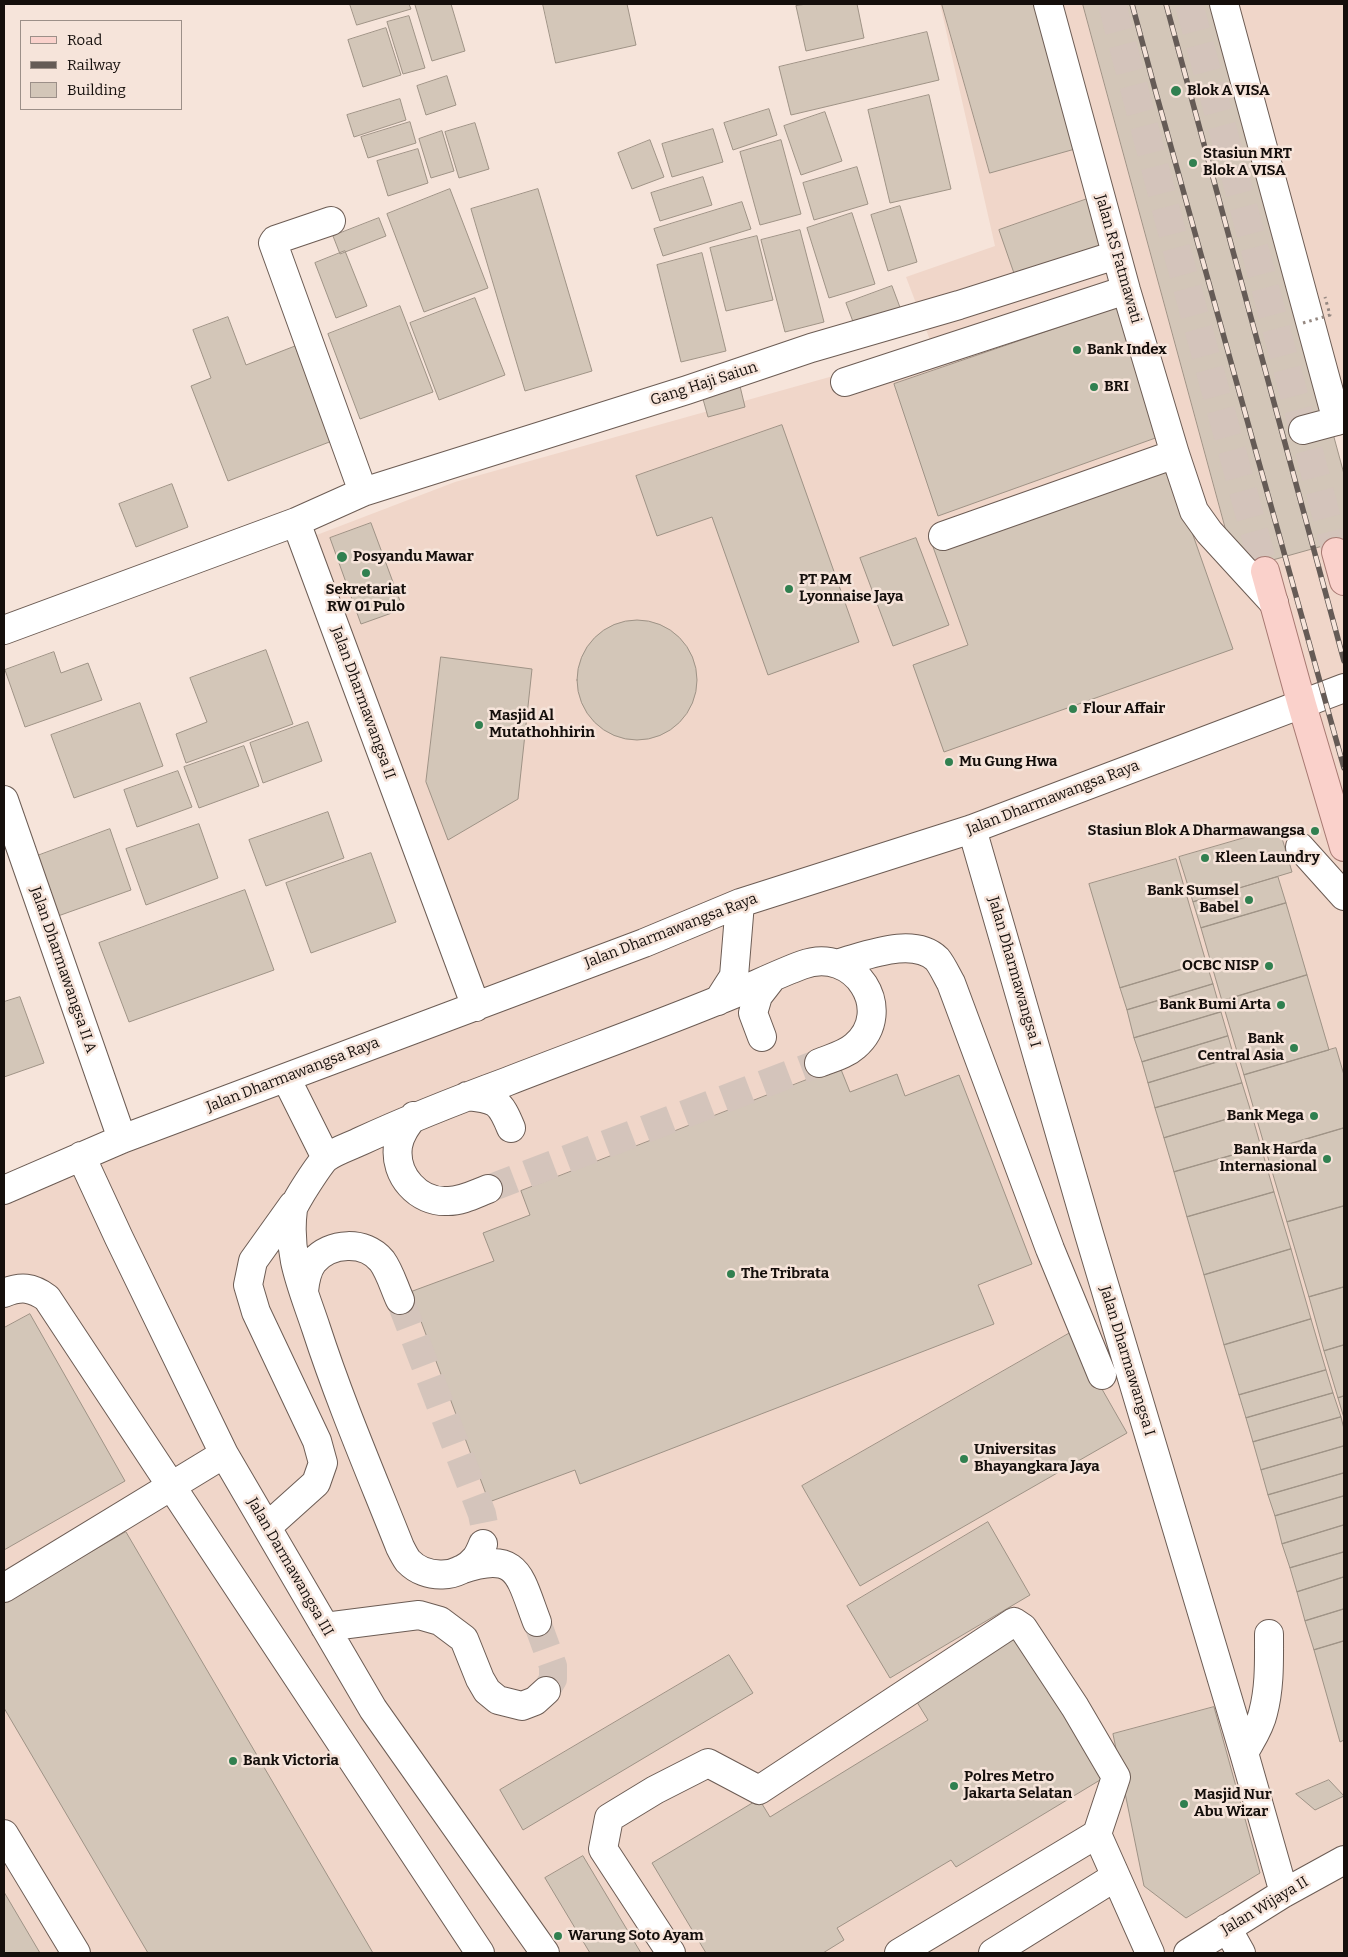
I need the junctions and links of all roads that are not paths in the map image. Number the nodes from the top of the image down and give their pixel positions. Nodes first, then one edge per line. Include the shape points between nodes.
1 (1048, 4) edge
2 (1224, 4) edge
3 (331, 221) dead end
4 (1116, 255) junction
5 (1126, 290) junction
6 (845, 382) dead end
7 (1340, 420) edge
8 (1303, 430) dead end
9 (1175, 454) junction
10 (363, 492) junction
11 (296, 522) junction
12 (943, 536) dead end
13 (1336, 552) tunnel mouth
14 (1265, 571) tunnel mouth
15 (1344, 581) edge
16 (1274, 603) junction
17 (4, 630) edge
18 (1344, 688) edge
19 (1302, 704) junction
20 (4, 800) edge
21 (972, 829) junction
22 (1300, 847) dead end
23 (1344, 847) edge
24 (1344, 896) edge
25 (740, 903) junction
26 (839, 963) junction
27 (772, 978) junction
28 (718, 1001) junction
29 (476, 1007) junction
30 (762, 1037) dead end
31 (819, 1063) tunnel mouth
32 (286, 1078) junction
33 (467, 1096) junction
34 (414, 1116) junction
35 (511, 1128) dead end
36 (122, 1139) junction
37 (81, 1156) junction
38 (326, 1158) junction
39 (488, 1189) tunnel mouth
40 (4, 1190) edge
41 (293, 1205) junction
42 (1089, 1234) junction
43 (1043, 1252) junction
44 (304, 1291) junction
45 (4, 1293) edge
46 (400, 1300) tunnel mouth
47 (1102, 1375) dead end
48 (224, 1454) junction
49 (170, 1485) junction
50 (267, 1527) junction
51 (483, 1544) tunnel mouth
52 (460, 1570) junction
53 (4, 1588) edge
54 (538, 1622) tunnel mouth
55 (325, 1627) junction
56 (1269, 1634) dead end
57 (546, 1691) tunnel mouth
58 (1244, 1752) junction
59 (4, 1834) edge
60 (1096, 1834) junction
61 (1344, 1860) edge
62 (1115, 1877) junction
63 (1284, 1893) junction
64 (1227, 1928) junction
65 (76, 1953) edge
66 (480, 1953) edge
67 (544, 1953) edge
68 (671, 1953) edge
69 (899, 1953) edge
70 (993, 1953) edge
71 (1150, 1953) edge
72 (1188, 1953) edge
73 (1241, 1953) edge

1 - 4 street, Jalan RS Fatmawati
2 - 7 street
3 - 10 street via 273,243
4 - 5 street, Jalan RS Fatmawati
4 - 10 street, Gang Haji Saiun via 811,348
5 - 6 street
5 - 9 street, Jalan RS Fatmawati
7 - 8 street
9 - 12 street
9 - 16 street, Jalan RS Fatmawati via 1194,511
10 - 11 street, Gang Haji Saiun
11 - 17 street
11 - 29 street, Jalan Dharmawangsa II
13 - 15 main road
14 - 16 main road, Jalan RS Fatmawati
16 - 19 main road, Jalan RS Fatmawati
18 - 19 street, Jalan Dharmawangsa Raya
19 - 21 street, Jalan Dharmawangsa Raya
19 - 23 main road, Jalan RS Fatmawati
20 - 36 street, Jalan Dharmawangsa II A
21 - 25 street, Jalan Dharmawangsa Raya
21 - 42 street, Jalan Dharmawangsa I
22 - 24 street
25 - 28 street via 734,976
25 - 29 street, Jalan Dharmawangsa Raya
26 - 27 street via 805,964
26 - 31 street via 853,971 864,984 870,1000 871,1017 866,1033 855,1046
26 - 43 street via 899,947 916,948 936,959 951,983
27 - 28 street
27 - 30 street via 758,996 753,1013
28 - 33 street
29 - 32 street, Jalan Dharmawangsa Raya
32 - 36 street, Jalan Dharmawangsa Raya
32 - 38 street
33 - 34 street
33 - 35 street via 489,1098 503,1109
34 - 38 street
34 - 39 street via 403,1129 398,1145 398,1162 404,1178 416,1191 430,1199 447,1202
36 - 37 street, Jalan Dharmawangsa Raya
37 - 40 street, Jalan Dharmawangsa Raya
37 - 48 street, Jalan Darmawangsa III
38 - 41 street
41 - 44 street via 291,1242
41 - 50 street via 253,1261 248,1285 256,1312 317,1441 322,1463 316,1482
42 - 43 street
42 - 58 street, Jalan Dharmawangsa I
43 - 47 street
44 - 46 street via 306,1276 313,1262 324,1252 339,1246 355,1246 369,1250 381,1260
44 - 52 street via 329,1367 400,1547 420,1570 435,1574
45 - 49 street via 34,1289 47,1298
48 - 49 street
48 - 50 street, Jalan Darmawangsa III
49 - 53 street
49 - 66 street
50 - 55 street, Jalan Darmawangsa III
51 - 52 street via 476,1558
52 - 54 street via 492,1562 506,1565 518,1573
55 - 57 street via 418,1615 440,1621 464,1639 480,1679 498,1700 522,1706 535,1701
55 - 67 street, Jalan Darmawangsa III via 373,1709
56 - 58 street via 1266,1701 1263,1715
58 - 63 street, Jalan Dharmawangsa I
59 - 65 street
60 - 62 street
60 - 68 street via 1116,1777 1075,1707 1023,1628 1014,1622 760,1790 708,1763 609,1818 603,1849
60 - 69 street
61 - 63 street, Jalan Wijaya II
62 - 70 street
62 - 71 street
63 - 64 street, Jalan Wijaya II
64 - 72 street, Jalan Wijaya II
64 - 73 street

